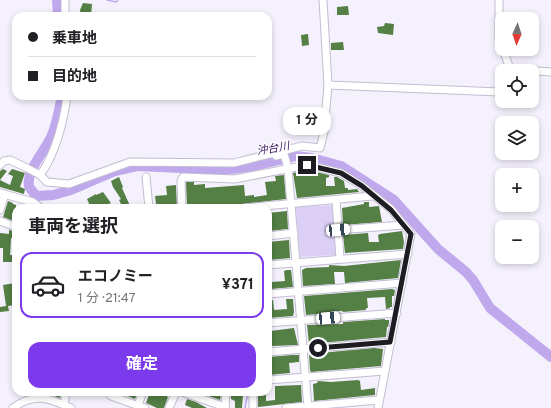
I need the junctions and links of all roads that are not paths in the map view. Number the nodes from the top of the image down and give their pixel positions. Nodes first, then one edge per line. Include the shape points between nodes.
1 (65, 0) edge
2 (323, 0) edge
3 (499, 0) edge
4 (65, 12) edge
5 (499, 12) edge
6 (539, 71) edge
7 (551, 72) edge
8 (328, 85) junction
9 (495, 92) edge
10 (66, 100) edge
11 (234, 163) junction
12 (0, 165) edge
13 (287, 166) junction
14 (37, 173) junction
15 (146, 176) dead end
16 (3, 193) edge
17 (372, 196) junction
18 (336, 200) junction
19 (36, 204) edge
20 (149, 204) edge
21 (182, 204) edge
22 (292, 204) junction
23 (272, 206) edge
24 (0, 210) edge
25 (0, 222) edge
26 (403, 225) junction
27 (12, 226) edge
28 (338, 230) junction
29 (294, 233) junction
30 (272, 236) edge
31 (408, 254) junction
32 (340, 259) junction
33 (296, 263) junction
34 (272, 265) edge
35 (402, 283) junction
36 (298, 291) junction
37 (272, 294) edge
38 (396, 313) junction
39 (300, 321) junction
40 (272, 323) edge
41 (390, 342) junction
42 (303, 349) junction
43 (272, 352) edge
44 (385, 371) junction
45 (306, 377) junction
46 (272, 380) edge
47 (65, 396) edge
48 (112, 396) edge
49 (141, 396) edge
50 (174, 396) edge
51 (193, 396) edge
52 (226, 396) edge
53 (253, 396) edge
54 (379, 400) junction
55 (64, 405) junction
56 (138, 405) junction
57 (308, 407) edge
58 (13, 408) edge
59 (71, 408) edge
60 (145, 408) edge
61 (169, 408) edge
62 (225, 408) edge
63 (253, 408) edge
64 (286, 408) edge
65 (378, 408) edge

1 - 4 street
2 - 8 street
3 - 5 street
6 - 7 street
8 - 9 street
8 - 11 street via 320,148 302,146
10 - 14 street via 58,137 46,168
11 - 13 street via 284,154
11 - 14 street via 130,162 69,184 47,182
12 - 14 street via 10,160
13 - 17 street via 307,165 341,173 362,186
13 - 21 street via 235,179 183,177
13 - 22 street
15 - 20 street
16 - 19 street
16 - 24 street
17 - 18 street
17 - 26 street via 391,210
18 - 22 street
18 - 28 street
22 - 23 street
22 - 29 street
25 - 27 street
26 - 28 street
26 - 31 street via 411,234
28 - 32 street
29 - 30 street
29 - 33 street
31 - 32 street
31 - 35 street
32 - 33 street
33 - 34 street
33 - 36 street
35 - 36 street
35 - 38 street
36 - 37 street
36 - 39 street
38 - 39 street
38 - 41 street
39 - 40 street
39 - 42 street
41 - 42 street
41 - 44 street
42 - 43 street
42 - 45 street
44 - 45 street
44 - 54 street
45 - 46 street
45 - 57 street
47 - 55 street
48 - 56 street
49 - 56 street
50 - 61 street
51 - 62 street
52 - 62 street
53 - 63 street
54 - 57 street
54 - 65 street
55 - 58 street via 48,399 31,398
55 - 59 street
56 - 60 street
57 - 64 street

